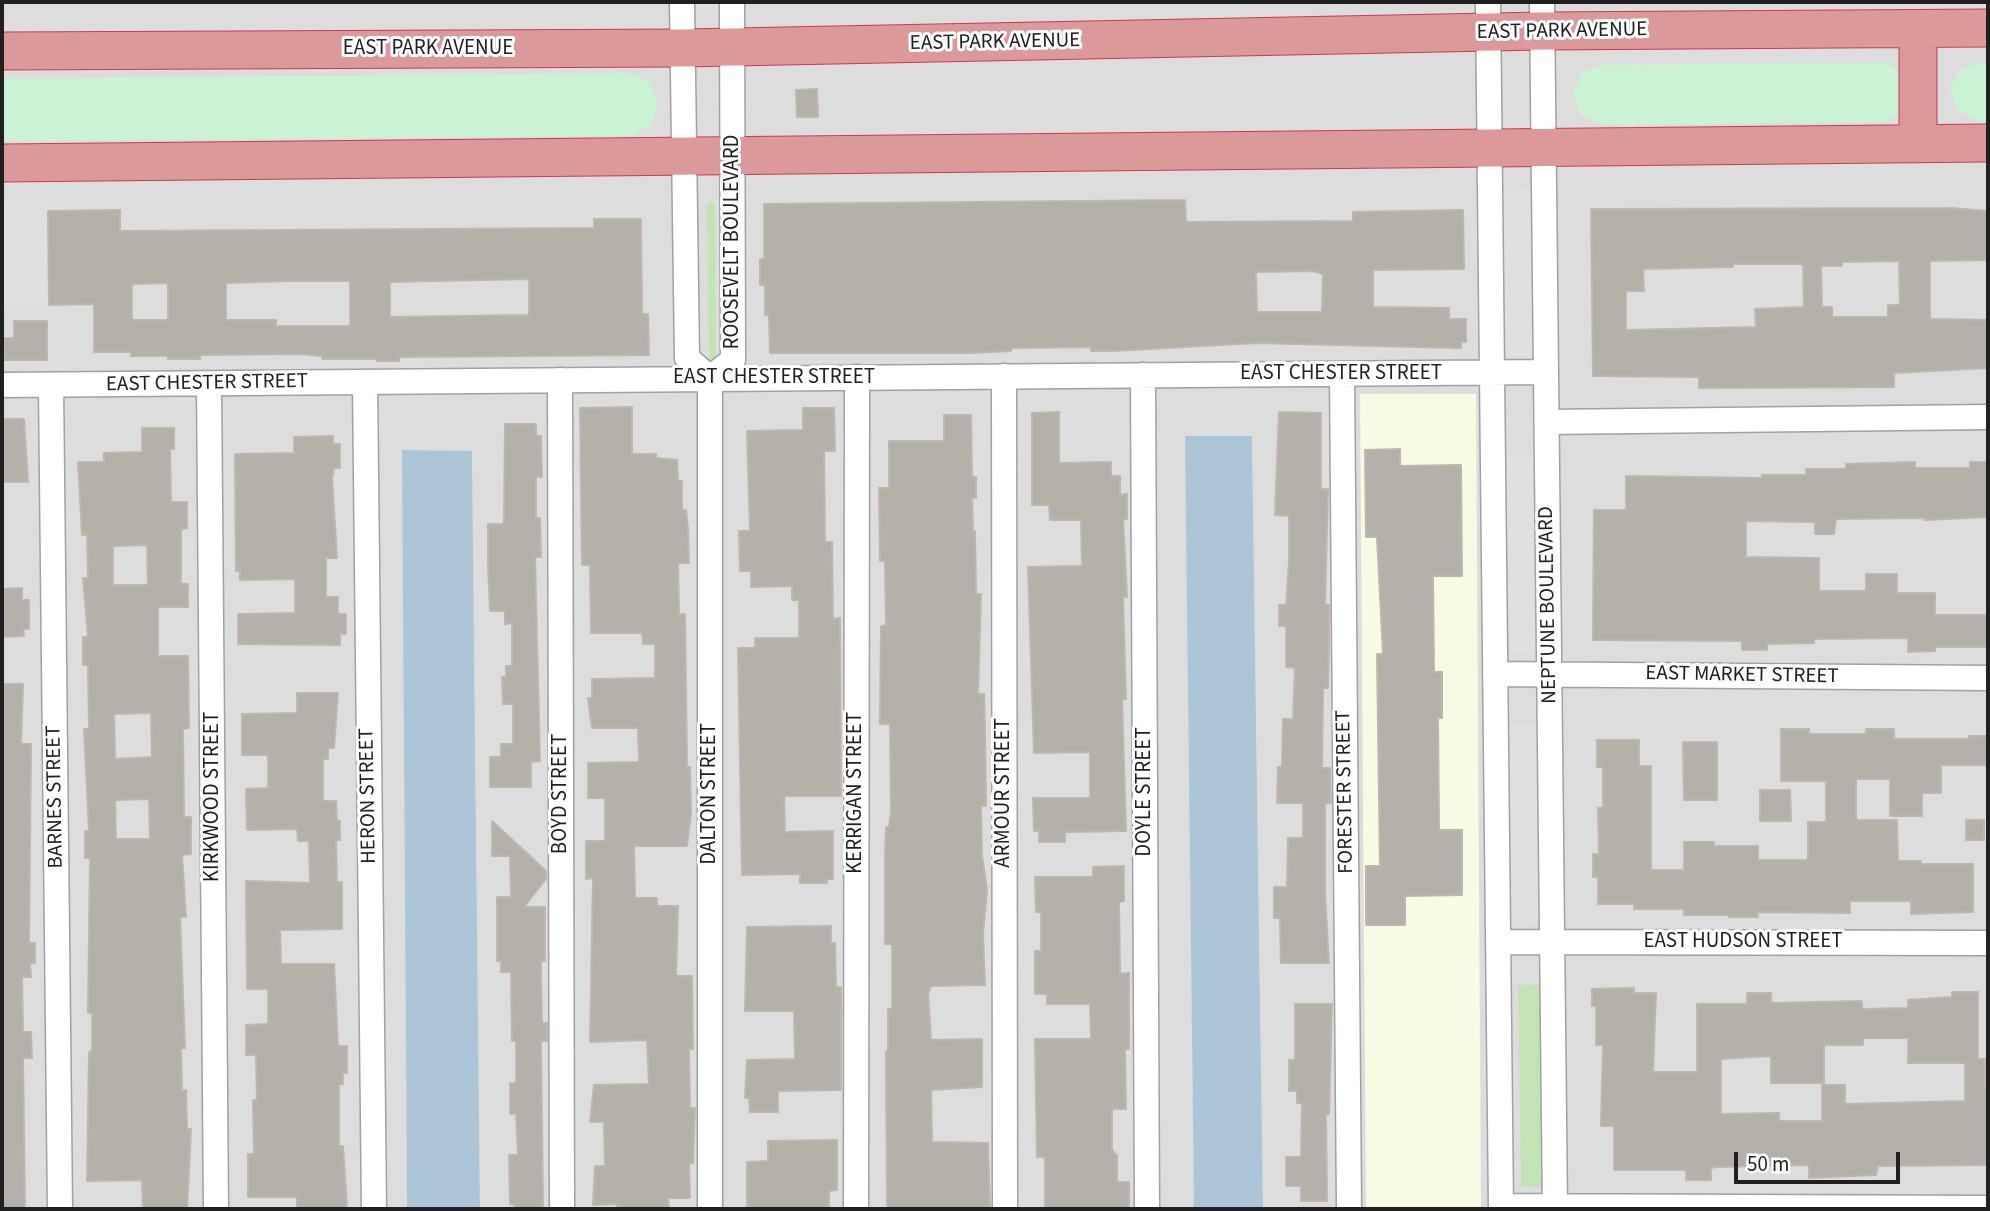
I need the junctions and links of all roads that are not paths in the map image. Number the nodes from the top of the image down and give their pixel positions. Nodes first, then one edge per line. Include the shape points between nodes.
1 (682, 2) edge
2 (732, 2) edge
3 (1488, 17) edge
4 (1542, 17) edge
5 (1988, 28) edge
6 (1918, 29) junction
7 (732, 46) junction
8 (683, 48) junction
9 (2, 51) edge
10 (1988, 143) edge
11 (1918, 144) junction
12 (1544, 147) junction
13 (1490, 148) junction
14 (733, 155) junction
15 (684, 156) junction
16 (2, 163) edge
17 (1546, 372) junction
18 (1492, 373) junction
19 (1143, 375) junction
20 (1342, 375) junction
21 (1004, 376) junction
22 (857, 377) junction
23 (710, 378) junction
24 (560, 380) junction
25 (365, 382) junction
26 (209, 384) junction
27 (2, 385) edge
28 (51, 385) junction
29 (1988, 417) edge
30 (1547, 422) junction
31 (1495, 674) junction
32 (1549, 674) junction
33 (1988, 678) edge
34 (1498, 942) junction
35 (1552, 942) junction
36 (1988, 943) edge
37 (1501, 1207) edge
38 (1555, 1207) edge
39 (1988, 1208) edge
40 (60, 1209) edge
41 (216, 1209) edge
42 (374, 1209) edge
43 (562, 1209) edge
44 (710, 1209) edge
45 (856, 1209) edge
46 (1005, 1209) edge
47 (1147, 1209) edge
48 (1349, 1209) edge

1 - 8 street, ROOSEVELT BOULEVARD
2 - 7 street, ROOSEVELT BOULEVARD
3 - 4 highway, EAST PARK AVENUE
3 - 7 highway, EAST PARK AVENUE
3 - 13 street
4 - 6 highway, EAST PARK AVENUE
4 - 12 street, NEPTUNE BOULEVARD
5 - 6 highway, EAST PARK AVENUE
6 - 11 highway
7 - 8 highway, EAST PARK AVENUE
7 - 14 street, ROOSEVELT BOULEVARD
8 - 9 highway, EAST PARK AVENUE
8 - 15 street, ROOSEVELT BOULEVARD
10 - 11 highway
11 - 12 highway
12 - 13 highway
12 - 17 street, NEPTUNE BOULEVARD
13 - 14 highway
13 - 18 street
14 - 15 highway
14 - 23 street, ROOSEVELT BOULEVARD via 733,360
15 - 16 highway
15 - 23 street, ROOSEVELT BOULEVARD via 687,358
17 - 18 street, EAST CHESTER STREET
17 - 30 street, NEPTUNE BOULEVARD
18 - 20 street, EAST CHESTER STREET
18 - 31 street
19 - 20 street, EAST CHESTER STREET
19 - 21 street, EAST CHESTER STREET
19 - 47 street, DOYLE STREET
20 - 48 street, FORESTER STREET
21 - 22 street, EAST CHESTER STREET
21 - 46 street, ARMOUR STREET
22 - 23 street, EAST CHESTER STREET
22 - 45 street, KERRIGAN STREET
23 - 24 street, EAST CHESTER STREET
23 - 44 street, DALTON STREET
24 - 25 street, EAST CHESTER STREET
24 - 43 street, BOYD STREET
25 - 26 street, EAST CHESTER STREET
25 - 42 street, HERON STREET
26 - 28 street, EAST CHESTER STREET
26 - 41 street, KIRKWOOD STREET
27 - 28 street, EAST CHESTER STREET
28 - 40 street, BARNES STREET
29 - 30 street
30 - 32 street, NEPTUNE BOULEVARD
31 - 32 street, EAST MARKET STREET
31 - 34 street
32 - 33 street, EAST MARKET STREET
32 - 35 street, NEPTUNE BOULEVARD
34 - 35 street, EAST HUDSON STREET
34 - 37 street
35 - 36 street, EAST HUDSON STREET
35 - 38 street, NEPTUNE BOULEVARD
37 - 38 street
38 - 39 street

